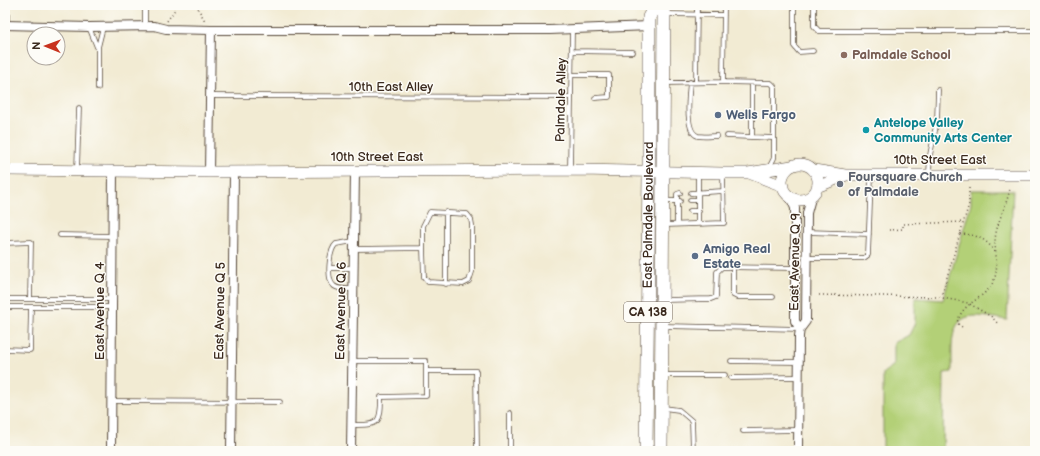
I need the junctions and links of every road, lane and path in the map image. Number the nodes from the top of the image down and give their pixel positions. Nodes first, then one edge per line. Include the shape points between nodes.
1 (7, 5) edge
2 (145, 5) edge
3 (174, 5) edge
4 (196, 5) edge
5 (697, 5) edge
6 (724, 5) edge
7 (794, 5) edge
8 (814, 5) edge
9 (659, 8) edge
10 (697, 15) junction
11 (724, 15) junction
12 (6, 25) edge
13 (145, 25) junction
14 (649, 26) junction
15 (89, 27) junction
16 (103, 27) junction
17 (162, 28) junction
18 (210, 30) junction
19 (572, 30) junction
20 (1035, 31) edge
21 (98, 47) junction
22 (572, 51) junction
23 (813, 51) dead end
24 (633, 52) dead end
25 (572, 75) junction
26 (690, 82) junction
27 (696, 82) junction
28 (723, 82) junction
29 (664, 83) junction
30 (752, 83) junction
31 (98, 88) dead end
32 (938, 90) dead end
33 (210, 96) junction
34 (571, 97) junction
35 (595, 98) dead end
36 (79, 108) dead end
37 (717, 136) dead end
38 (727, 136) dead end
39 (752, 137) junction
40 (773, 138) junction
41 (792, 166) junction
42 (768, 169) junction
43 (5, 170) edge
44 (77, 170) junction
45 (113, 170) junction
46 (570, 170) junction
47 (814, 170) junction
48 (209, 172) junction
49 (234, 172) junction
50 (355, 172) junction
51 (650, 172) junction
52 (664, 173) junction
53 (698, 173) junction
54 (723, 173) junction
55 (748, 173) junction
56 (871, 174) junction
57 (929, 174) junction
58 (1035, 175) edge
59 (845, 176) junction
60 (5, 185) edge
61 (969, 188) dead end
62 (1010, 188) dead end
63 (723, 191) junction
64 (786, 191) junction
65 (814, 191) junction
66 (699, 192) junction
67 (680, 193) dead end
68 (691, 193) dead end
69 (690, 200) dead end
70 (698, 200) junction
71 (663, 201) junction
72 (678, 201) junction
73 (690, 211) dead end
74 (699, 211) junction
75 (446, 212) junction
76 (964, 222) junction
77 (677, 224) junction
78 (698, 224) junction
79 (663, 225) junction
80 (889, 230) dead end
81 (807, 232) junction
82 (869, 234) junction
83 (960, 234) junction
84 (60, 235) dead end
85 (112, 236) junction
86 (5, 243) edge
87 (354, 245) junction
88 (424, 248) junction
89 (996, 254) junction
90 (807, 258) junction
91 (733, 267) junction
92 (330, 268) junction
93 (354, 268) junction
94 (795, 268) junction
95 (446, 284) junction
96 (354, 289) junction
97 (819, 295) dead end
98 (773, 297) dead end
99 (941, 297) junction
100 (5, 299) edge
101 (30, 299) junction
102 (663, 300) junction
103 (112, 303) junction
104 (968, 303) junction
105 (5, 307) edge
106 (31, 307) junction
107 (998, 324) dead end
108 (663, 326) junction
109 (962, 326) dead end
110 (800, 329) junction
111 (5, 349) edge
112 (353, 361) junction
113 (731, 361) dead end
114 (799, 362) junction
115 (426, 371) junction
116 (662, 375) junction
117 (725, 375) dead end
118 (799, 377) junction
119 (731, 378) dead end
120 (112, 401) junction
121 (231, 401) junction
122 (280, 402) dead end
123 (662, 407) junction
124 (510, 413) dead end
125 (352, 425) junction
126 (798, 430) junction
127 (743, 431) dead end
128 (111, 451) edge
129 (231, 451) edge
130 (351, 451) edge
131 (477, 451) edge
132 (510, 451) edge
133 (646, 451) edge
134 (661, 451) edge
135 (693, 451) edge
136 (798, 451) edge

1 - 12 lane
2 - 13 lane
3 - 17 path via 174,11
4 - 18 path
5 - 10 lane
6 - 11 lane
7 - 23 lane via 794,46 799,52
8 - 20 lane via 814,26 819,31
9 - 10 lane
9 - 14 highway, East Palmdale Boulevard / CA 138 via 649,17
9 - 29 highway, East Palmdale Boulevard / CA 138
10 - 11 lane
10 - 27 lane
11 - 28 lane
12 - 15 street
13 - 16 street
13 - 17 street
14 - 19 street
14 - 51 highway, East Palmdale Boulevard / CA 138
15 - 16 street
15 - 21 lane
16 - 21 lane
17 - 18 street
18 - 19 street
18 - 33 street
19 - 22 lane, Palmdale Alley
21 - 31 lane
22 - 24 lane
22 - 25 lane, Palmdale Alley
25 - 34 lane, Palmdale Alley
25 - 35 lane via 609,74 609,98
26 - 27 lane
26 - 29 lane
26 - 37 lane via 689,125 692,133 698,136
27 - 28 lane
28 - 30 lane
29 - 52 highway, East Palmdale Boulevard / CA 138
30 - 39 lane
30 - 40 lane via 771,83 774,86
32 - 57 lane via 937,121
33 - 34 lane, 10th East Alley
33 - 48 street
34 - 46 lane, Palmdale Alley
36 - 44 lane
38 - 39 lane
39 - 40 lane
40 - 42 lane via 774,158
41 - 42 main road, 10th Street East
41 - 47 main road via 803,164
41 - 64 main road via 784,175
42 - 55 main road, 10th Street East
43 - 44 main road, 10th Street East
43 - 60 lane
44 - 45 main road, 10th Street East
45 - 48 main road, 10th Street East
45 - 85 street, East Avenue Q 4
46 - 50 main road, 10th Street East
46 - 51 main road, 10th Street East
47 - 59 main road, 10th Street East
47 - 65 main road via 818,181
48 - 49 main road, 10th Street East
49 - 50 main road, 10th Street East
49 - 121 street, East Avenue Q 5
50 - 87 street, East Avenue Q 6
51 - 52 main road, 10th Street East
51 - 133 highway, East Palmdale Boulevard / CA 138
52 - 53 main road, 10th Street East
52 - 71 highway, East Palmdale Boulevard / CA 138
53 - 54 main road, 10th Street East
53 - 66 lane
54 - 55 main road, 10th Street East
54 - 63 lane
55 - 64 main road, 10th Street East
56 - 57 main road, 10th Street East
56 - 59 main road, 10th Street East
56 - 82 lane
57 - 58 main road, 10th Street East
59 - 65 main road, 10th Street East
61 - 76 path via 969,204
62 - 89 path via 1008,201 997,226
63 - 66 lane
63 - 78 lane via 724,223
64 - 65 main road via 799,199 805,199
64 - 94 street, East Avenue Q 9 via 794,208
65 - 81 street, East Avenue Q 9 via 807,213
66 - 68 lane
66 - 70 lane
67 - 72 lane via 677,194
69 - 70 lane
70 - 74 lane
71 - 72 lane
71 - 79 highway, East Palmdale Boulevard / CA 138
72 - 77 lane
73 - 74 lane
74 - 78 lane
75 - 88 lane via 430,212 427,215 423,226
75 - 95 lane
75 - 95 lane via 467,214 472,219 472,272 467,284
76 - 80 path via 903,224 903,229
76 - 83 path
77 - 78 lane
77 - 79 lane
79 - 102 highway, East Palmdale Boulevard / CA 138
81 - 82 lane
81 - 90 street, East Avenue Q 9
82 - 90 lane via 868,255 864,258
83 - 89 path via 979,237
83 - 99 path
84 - 85 lane
85 - 103 street, East Avenue Q 4
86 - 101 lane via 31,242
87 - 88 lane
87 - 92 lane via 339,242 332,248
87 - 93 street, East Avenue Q 6
88 - 95 lane via 425,280 433,284
89 - 104 path via 994,279 988,291
90 - 110 street, East Avenue Q 9 via 806,321
91 - 94 lane
91 - 98 lane via 733,295
91 - 102 lane via 722,267 717,272 716,297 711,300
92 - 93 lane
92 - 96 lane via 333,286
93 - 96 street, East Avenue Q 6
94 - 110 street, East Avenue Q 9 via 795,320
96 - 112 street, East Avenue Q 6
97 - 99 path
99 - 104 path
100 - 101 lane
101 - 103 lane
102 - 108 highway, East Palmdale Boulevard / CA 138
103 - 106 lane
103 - 120 street, East Avenue Q 4
104 - 107 path via 992,317
104 - 109 path via 958,317 957,323
105 - 106 lane
106 - 111 lane via 30,350
108 - 110 lane
108 - 116 highway, East Palmdale Boulevard / CA 138
110 - 114 street, East Avenue Q 9
112 - 115 lane via 426,361
112 - 125 street, East Avenue Q 6
113 - 114 lane
114 - 118 street, East Avenue Q 9
115 - 125 lane via 426,396 381,397 381,410 376,422 372,425
115 - 131 lane via 476,371
116 - 117 lane
116 - 123 highway, East Palmdale Boulevard / CA 138
118 - 119 lane
118 - 126 street, East Avenue Q 9
120 - 121 lane
120 - 128 street, East Avenue Q 4
121 - 122 lane
121 - 129 street, East Avenue Q 5
123 - 134 highway, East Palmdale Boulevard / CA 138
123 - 135 lane via 680,410 690,418 693,428
124 - 132 lane
125 - 130 street, East Avenue Q 6
126 - 127 lane
126 - 136 street, East Avenue Q 9

